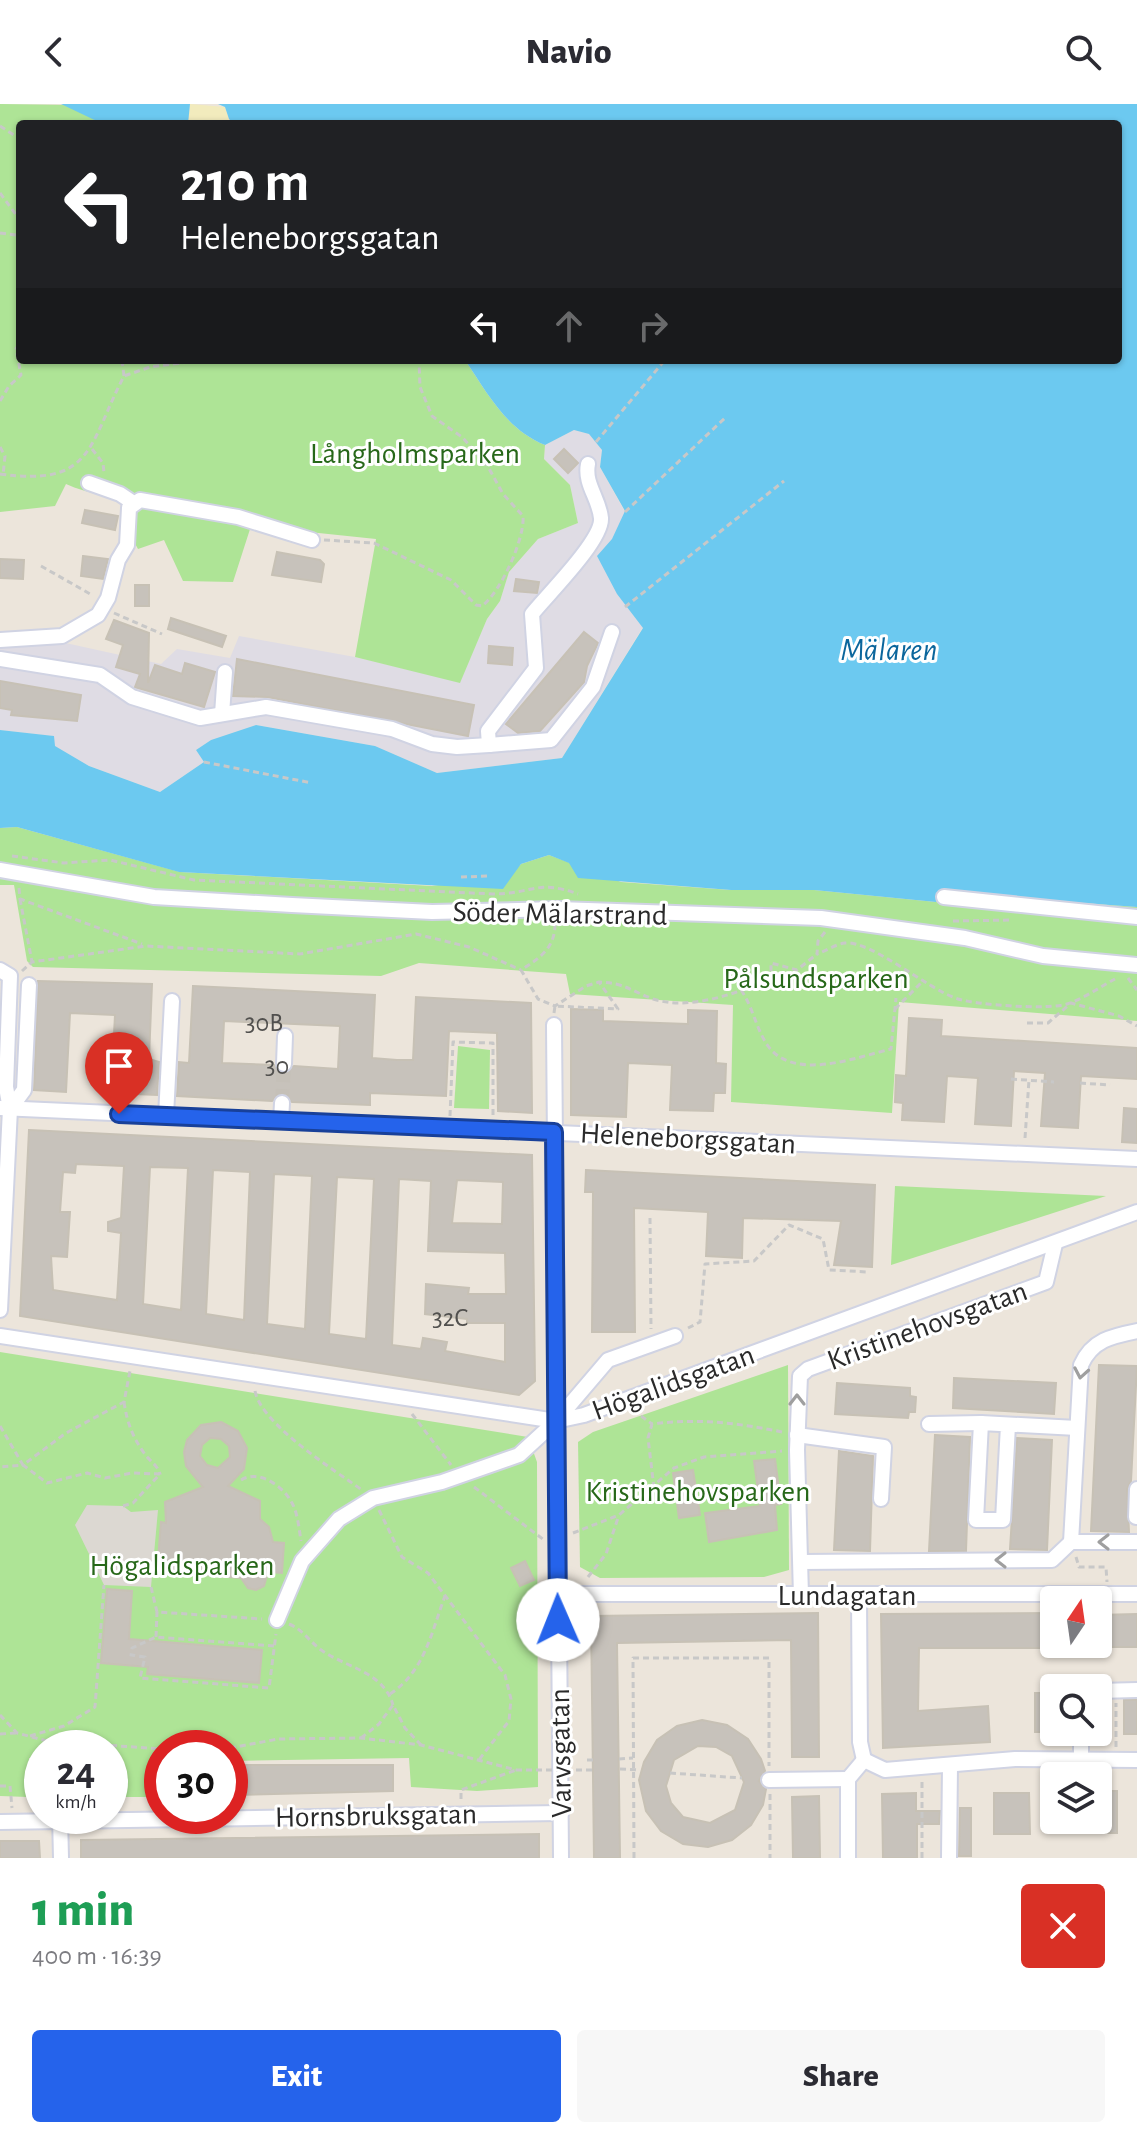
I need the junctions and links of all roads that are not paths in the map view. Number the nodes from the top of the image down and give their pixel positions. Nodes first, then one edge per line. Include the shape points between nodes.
1 (588, 464) dead end
2 (89, 483) dead end
3 (132, 502) junction
4 (312, 540) road end
5 (612, 632) dead end
6 (0, 640) edge
7 (0, 659) edge
8 (225, 672) dead end
9 (222, 714) junction
10 (489, 745) junction
11 (0, 870) edge
12 (944, 897) dead end
13 (1137, 917) edge
14 (1137, 963) edge
15 (11, 972) edge
16 (29, 985) dead end
17 (172, 1001) dead end
18 (554, 1025) dead end
19 (285, 1036) dead end
20 (284, 1064) tunnel mouth
21 (282, 1103) tunnel mouth
22 (5, 1108) edge
23 (166, 1116) junction
24 (281, 1121) junction
25 (554, 1132) junction
26 (1137, 1159) edge
27 (1137, 1212) edge
28 (1055, 1244) junction
29 (0, 1310) edge
30 (1137, 1331) edge
31 (0, 1336) edge
32 (675, 1336) road end
33 (556, 1421) junction
34 (981, 1423) junction
35 (929, 1424) dead end
36 (1008, 1425) junction
37 (1077, 1428) junction
38 (797, 1442) junction
39 (1137, 1489) edge
40 (881, 1499) dead end
41 (1136, 1517) edge
42 (1071, 1542) junction
43 (1137, 1542) edge
44 (801, 1562) junction
45 (557, 1594) junction
46 (1137, 1594) edge
47 (801, 1596) junction
48 (859, 1596) junction
49 (277, 1620) road end
50 (1137, 1690) edge
51 (1112, 1691) edge
52 (1081, 1746) edge
53 (1081, 1758) junction
54 (864, 1760) junction
55 (1137, 1760) edge
56 (950, 1766) junction
57 (848, 1779) junction
58 (769, 1780) road end
59 (561, 1813) junction
60 (128, 1817) edge
61 (60, 1834) edge
62 (61, 1858) edge
63 (561, 1858) edge
64 (848, 1858) edge
65 (949, 1858) edge

1 - 10 street via 585,477 602,522 593,541 532,614 536,668 488,731
2 - 3 street
3 - 4 street via 238,517
3 - 6 street via 126,517 127,545 104,605 62,636
5 - 10 street via 593,687 551,740
7 - 9 street via 100,675 132,697 200,718
8 - 9 street
9 - 10 street via 266,707 392,729 432,744
11 - 14 street, Söder Mälarstrand via 154,897 432,912 558,909 821,918 965,938 1043,956
12 - 13 street
15 - 22 street
16 - 22 street via 24,1090
17 - 23 street
18 - 25 street, Varvsgatan
19 - 20 street
21 - 24 street
22 - 23 street, Heleneborgsgatan
22 - 29 street
23 - 24 street, Heleneborgsgatan
24 - 25 street, Heleneborgsgatan
25 - 26 street, Heleneborgsgatan
25 - 33 street, Varvsgatan
27 - 28 street, Högalidsgatan
28 - 33 street, Högalidsgatan
38 -> 28 street, Kristinehovsgatan via 797,1386 808,1369 1046,1282
30 -> 37 street via 1108,1337 1087,1351 1081,1365
31 - 33 street, Högalidsgatan
32 - 33 street via 608,1360
33 - 45 street, Varvsgatan
33 - 49 street via 519,1455 442,1482 373,1498 339,1519 302,1561
34 - 35 street
34 - 36 street
34 - 36 street via 976,1520 1003,1520
36 - 37 street
37 - 42 street
38 - 40 street via 884,1447
38 - 44 street, Kristinehovsgatan
39 - 41 street
43 -> 42 street, Lundagatan
42 -> 44 street, Lundagatan via 1052,1560
44 - 47 street, Kristinehovsgatan
45 - 47 street, Lundagatan
45 - 59 street, Varvsgatan
46 - 48 street, Lundagatan
47 - 48 street, Lundagatan
48 - 54 street
50 - 51 street
52 - 53 street
53 - 55 street
53 - 56 street
54 - 56 street via 885,1770
54 - 57 street
56 - 65 street
57 - 58 street
57 - 64 street
59 - 60 street, Hornsbruksgatan
59 - 63 street, Varvsgatan
61 - 62 street

